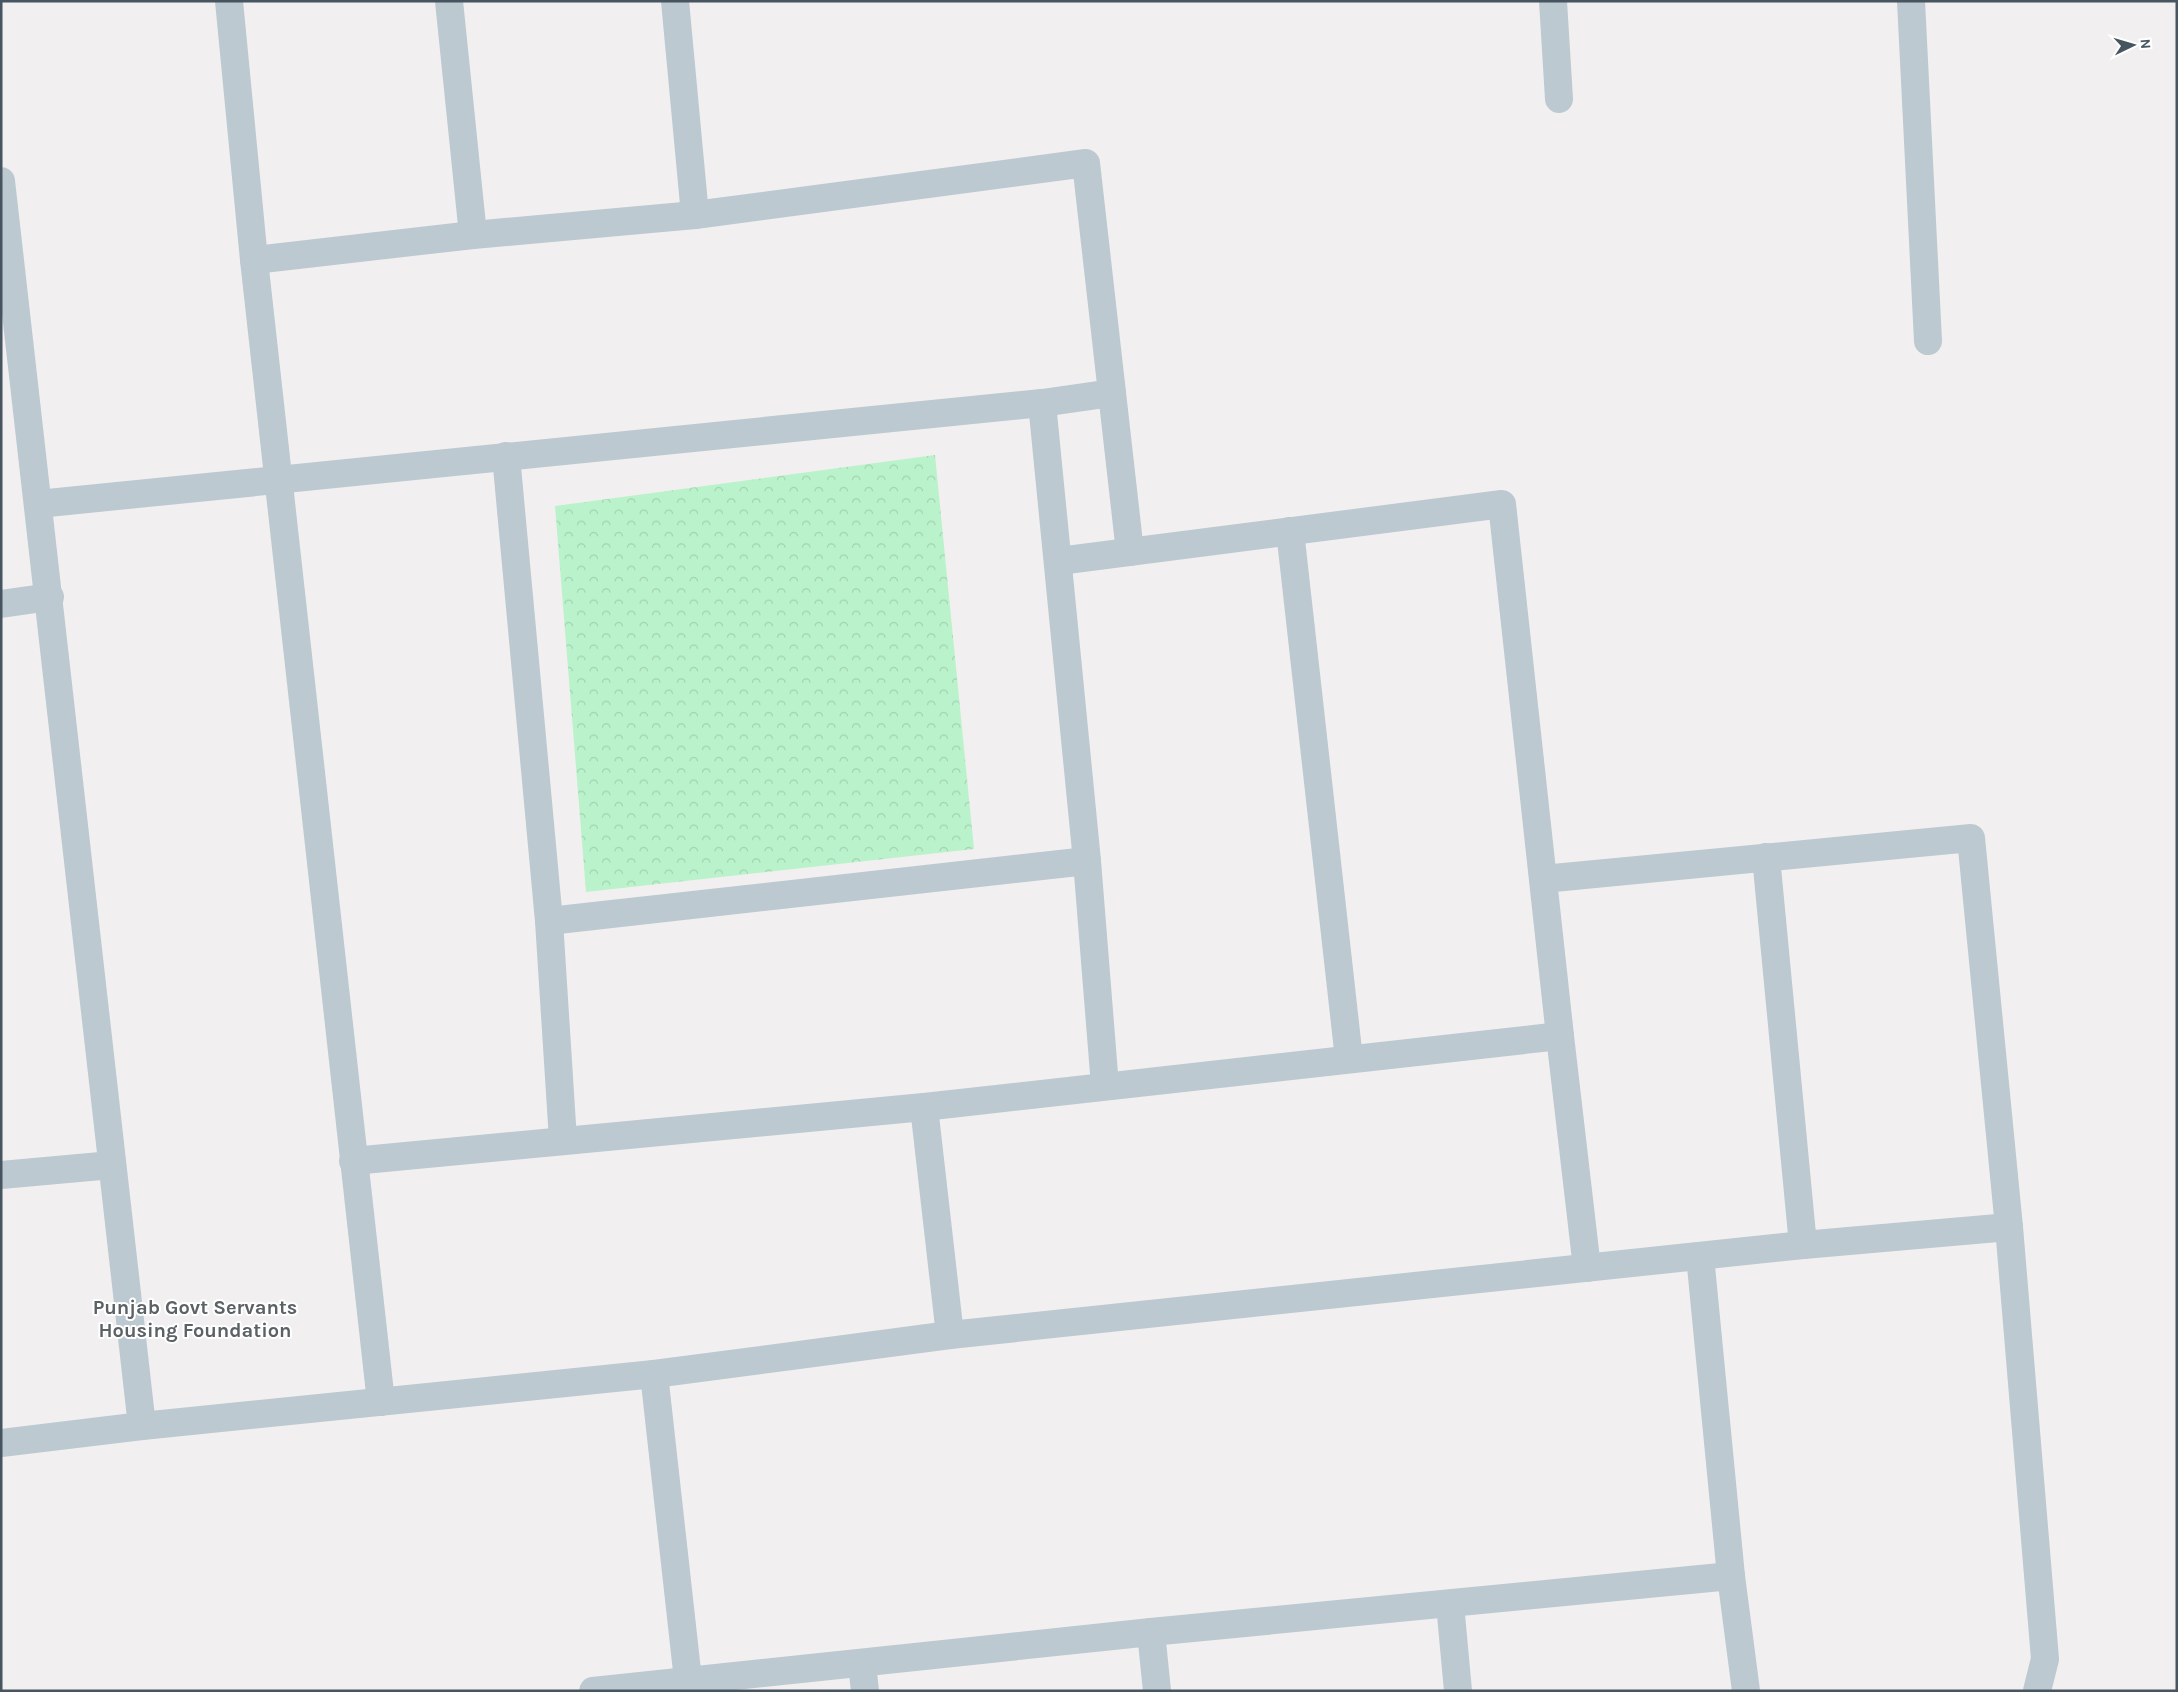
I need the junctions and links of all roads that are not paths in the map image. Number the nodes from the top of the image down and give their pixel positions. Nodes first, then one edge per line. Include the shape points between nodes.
1 (229, 1) edge
2 (449, 1) edge
3 (675, 1) edge
4 (1553, 1) edge
5 (1911, 1) edge
6 (1559, 99) dead end
7 (1, 181) edge
8 (695, 215) junction
9 (473, 235) junction
10 (254, 260) junction
11 (1928, 341) dead end
12 (11, 353) edge
13 (1112, 393) junction
14 (1042, 403) junction
15 (506, 456) junction
16 (278, 479) junction
17 (38, 504) junction
18 (1290, 531) junction
19 (1130, 552) junction
20 (1059, 561) junction
21 (50, 597) junction
22 (1, 604) edge
23 (1766, 857) junction
24 (1087, 861) junction
25 (1543, 879) junction
26 (549, 921) junction
27 (1560, 1036) junction
28 (1348, 1059) junction
29 (1105, 1086) junction
30 (924, 1106) junction
31 (563, 1140) junction
32 (353, 1161) junction
33 (112, 1165) junction
34 (1, 1175) edge
35 (2009, 1227) junction
36 (1803, 1245) junction
37 (1700, 1256) junction
38 (1587, 1268) junction
39 (950, 1335) junction
40 (654, 1374) junction
41 (381, 1402) junction
42 (142, 1426) junction
43 (1, 1443) edge
44 (1731, 1576) junction
45 (1450, 1604) junction
46 (1151, 1632) junction
47 (862, 1664) junction
48 (688, 1680) junction
49 (593, 1691) edge
50 (865, 1691) edge
51 (1158, 1691) edge
52 (1458, 1691) edge
53 (1746, 1691) edge
54 (2037, 1691) edge

1 - 10 street
2 - 9 street
3 - 8 street
4 - 6 street
5 - 11 street
7 - 12 street
8 - 9 street
8 - 13 street via 1086,163
9 - 10 street
10 - 16 street
12 - 17 street
13 - 14 street
13 - 19 street
14 - 15 street
14 - 20 street
15 - 16 street
15 - 26 street
16 - 17 street
16 - 32 street
17 - 21 street
18 - 19 street
18 - 25 street via 1502,504
18 - 28 street
19 - 20 street
20 - 24 street
21 - 22 street
21 - 33 street
23 - 25 street
23 - 35 street via 1971,838
23 - 36 street
24 - 26 street
24 - 29 street
25 - 27 street
26 - 31 street
27 - 28 street
27 - 38 street
28 - 29 street
29 - 30 street
30 - 31 street
30 - 39 street
31 - 32 street
32 - 41 street
33 - 34 street
33 - 42 street
35 - 36 street
35 - 54 street via 2045,1659
36 - 37 street
37 - 38 street
37 - 44 street
38 - 39 street
39 - 40 street
40 - 41 street
40 - 48 street
41 - 42 street
42 - 43 street
44 - 45 street
44 - 53 street
45 - 46 street
45 - 52 street
46 - 47 street
46 - 51 street
47 - 48 street
47 - 50 street
48 - 49 street

